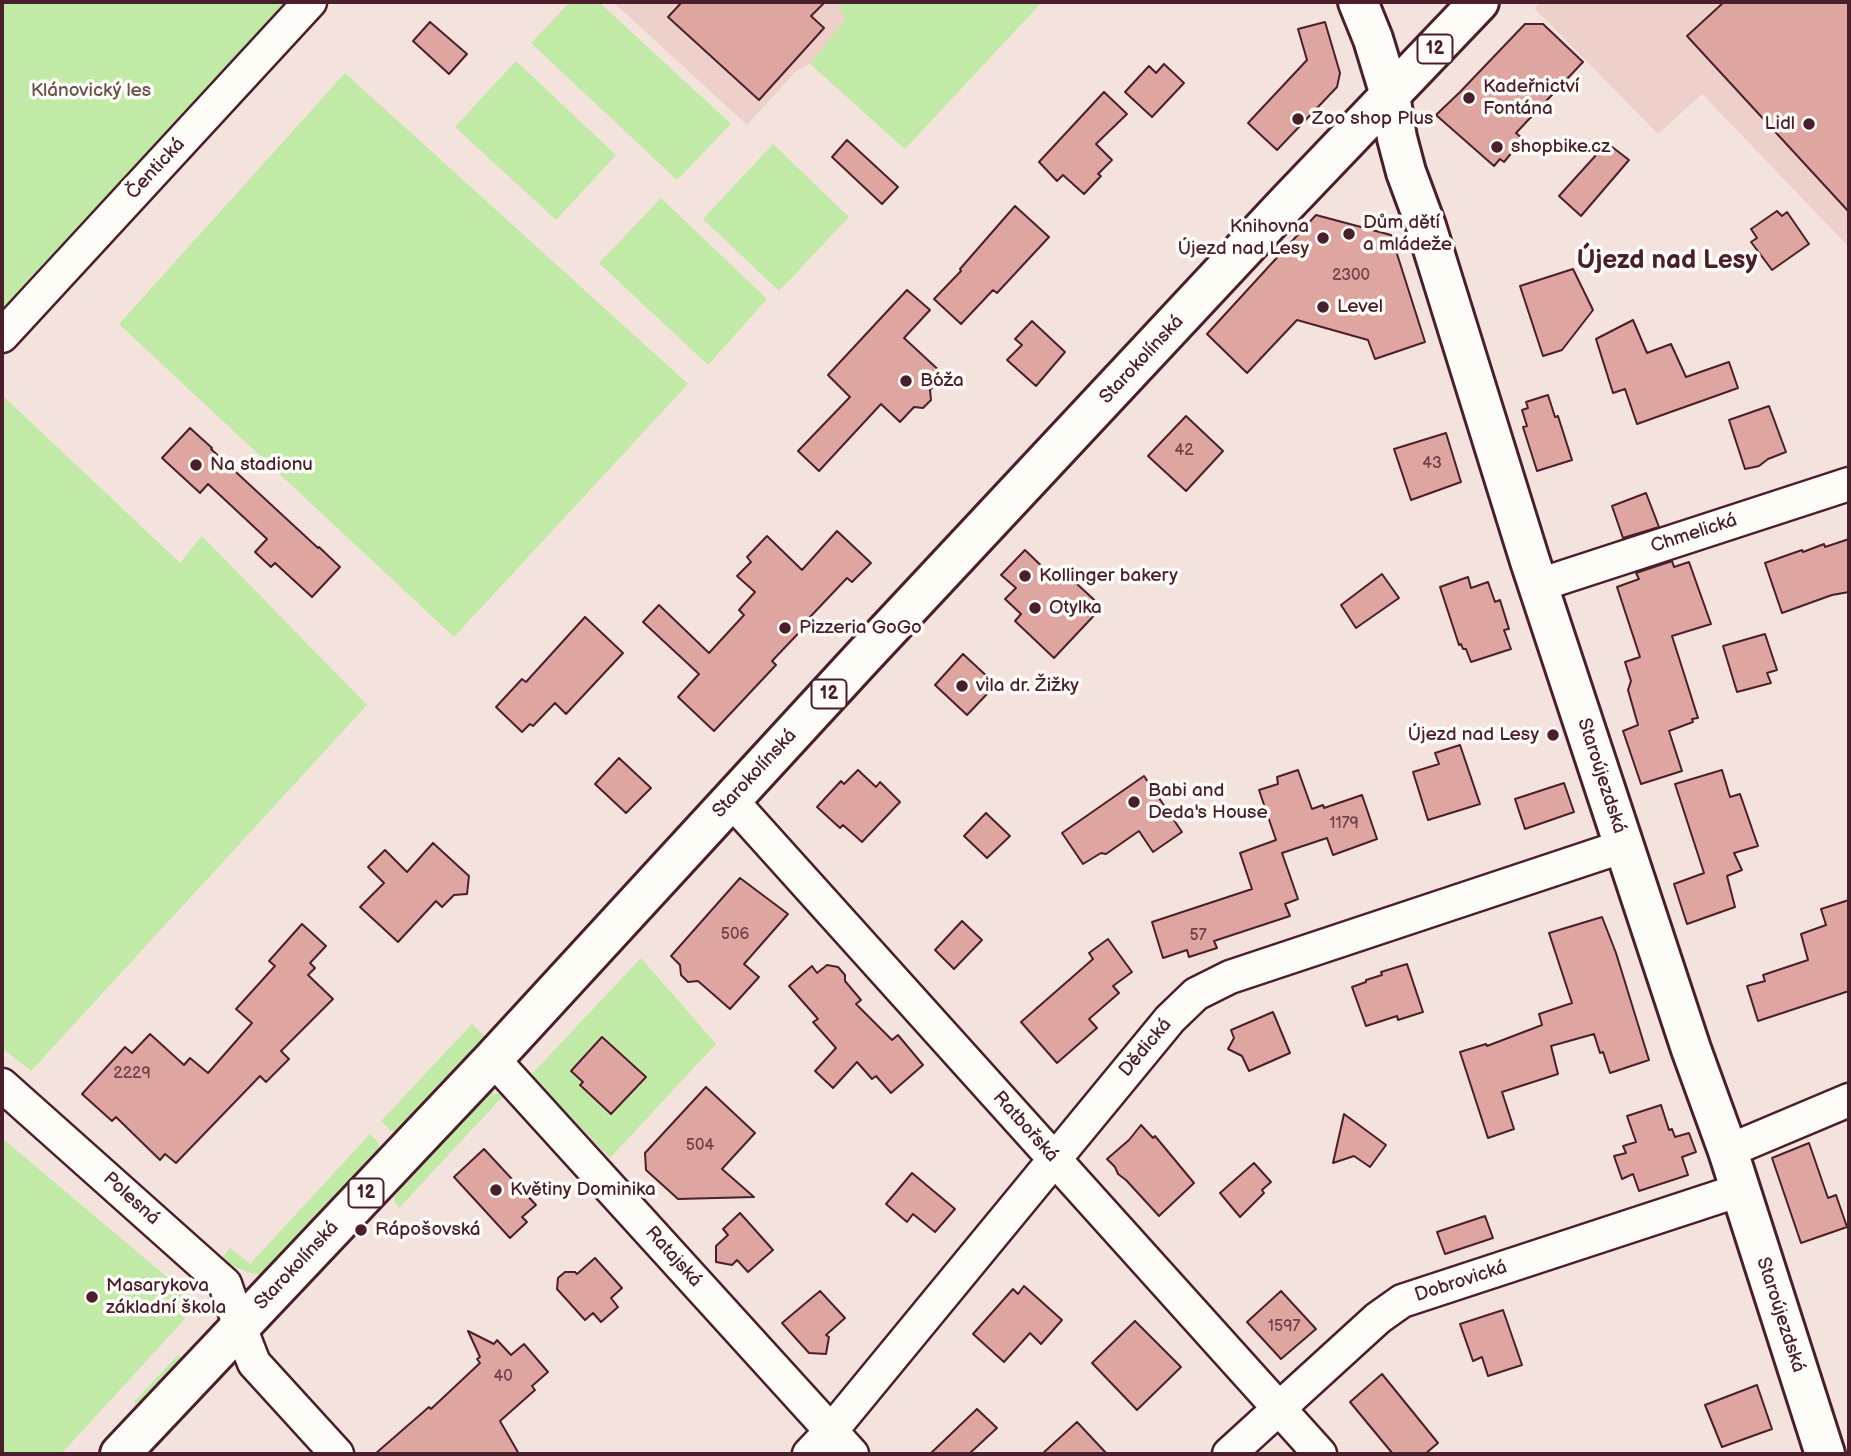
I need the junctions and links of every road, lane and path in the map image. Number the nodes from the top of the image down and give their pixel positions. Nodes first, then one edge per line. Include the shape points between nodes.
1 (310, 2) edge
2 (1358, 2) edge
3 (1479, 2) edge
4 (1390, 95) junction
5 (2, 336) edge
6 (1849, 484) edge
7 (1539, 585) junction
8 (731, 800) junction
9 (1624, 846) junction
10 (493, 1059) junction
11 (2, 1085) edge
12 (1849, 1100) edge
13 (1728, 1151) junction
14 (1054, 1159) junction
15 (1740, 1190) junction
16 (240, 1327) junction
17 (1278, 1408) junction
18 (841, 1443) edge
19 (120, 1454) edge
20 (337, 1454) edge
21 (809, 1454) edge
22 (1229, 1454) edge
23 (1320, 1454) edge
24 (1825, 1454) edge

1 - 5 street, Čentická
2 - 4 main road, Staroújezdská
3 - 4 main road, 12
4 - 7 main road, Staroújezdská via 1406,173
4 - 8 main road, Starokolínská / 12
6 - 7 street, Chmelická
7 - 9 main road, Staroújezdská
8 - 10 main road, Starokolínská / 12
8 - 14 street, Ratbořská
9 - 13 main road, Staroújezdská
9 - 14 street, Dědická via 1230,977 1196,994
10 - 16 main road, Starokolínská / 12
10 - 18 street, Ratajská
11 - 16 street, Polesná via 225,1284
12 - 13 street
13 - 15 main road, Staroújezdská
14 - 17 street, Ratbořská
14 - 18 street, Dědická
15 - 17 street, Dobrovická via 1402,1301
15 - 24 main road, Staroújezdská
16 - 19 main road, Starokolínská / 12
16 - 20 street via 254,1363
17 - 22 street, Dobrovická
17 - 23 street, Ratbořská
18 - 21 street, Dědická

